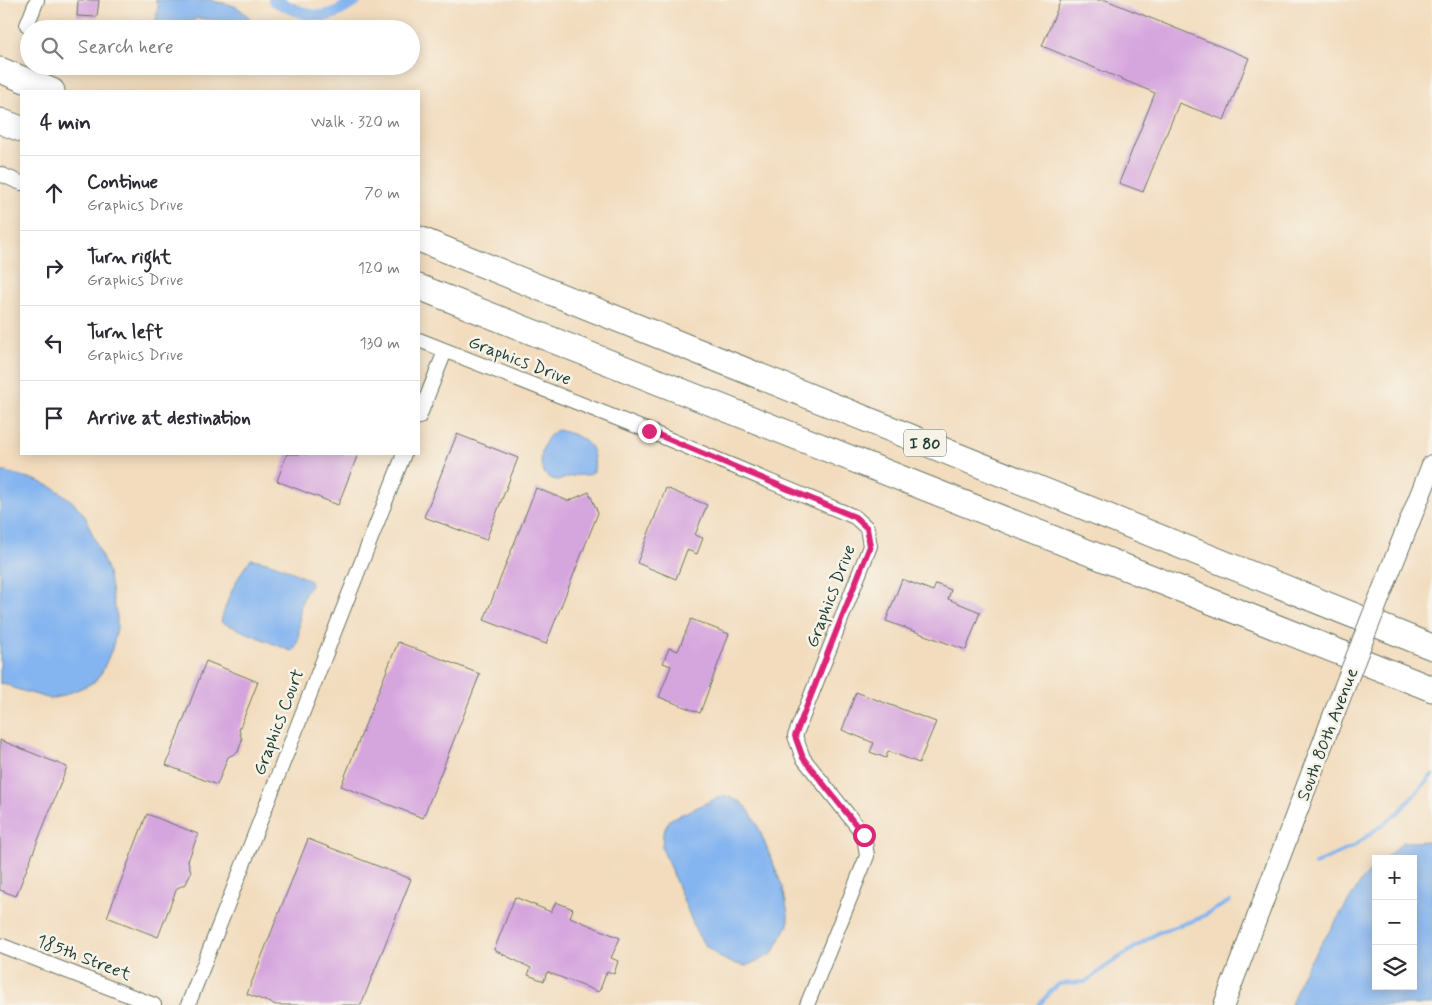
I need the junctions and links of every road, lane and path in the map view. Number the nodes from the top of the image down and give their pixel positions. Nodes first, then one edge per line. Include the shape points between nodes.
1 (37, 0) edge
2 (29, 20) edge
3 (0, 70) edge
4 (50, 90) edge
5 (0, 121) edge
6 (20, 129) edge
7 (0, 174) edge
8 (20, 183) edge
9 (420, 239) edge
10 (420, 287) edge
11 (420, 340) edge
12 (445, 351) junction
13 (420, 414) edge
14 (404, 455) edge
15 (1432, 465) edge
16 (1432, 647) edge
17 (1426, 687) edge
18 (0, 945) edge
19 (154, 1005) edge
20 (188, 1005) edge
21 (807, 1005) edge
22 (1224, 1005) edge

1 - 2 street
3 - 4 highway
5 - 6 highway
7 - 8 street
9 - 16 highway, I 80
10 - 17 highway, I 80
11 - 12 street, Graphics Drive
12 - 13 street
12 - 21 street, Graphics Drive via 735,466 855,517 867,528 870,546 795,736 803,758 864,835 867,856
14 - 20 street, Graphics Court
15 - 22 street, South 80th Avenue, bridge
18 - 19 street, 185th Street

